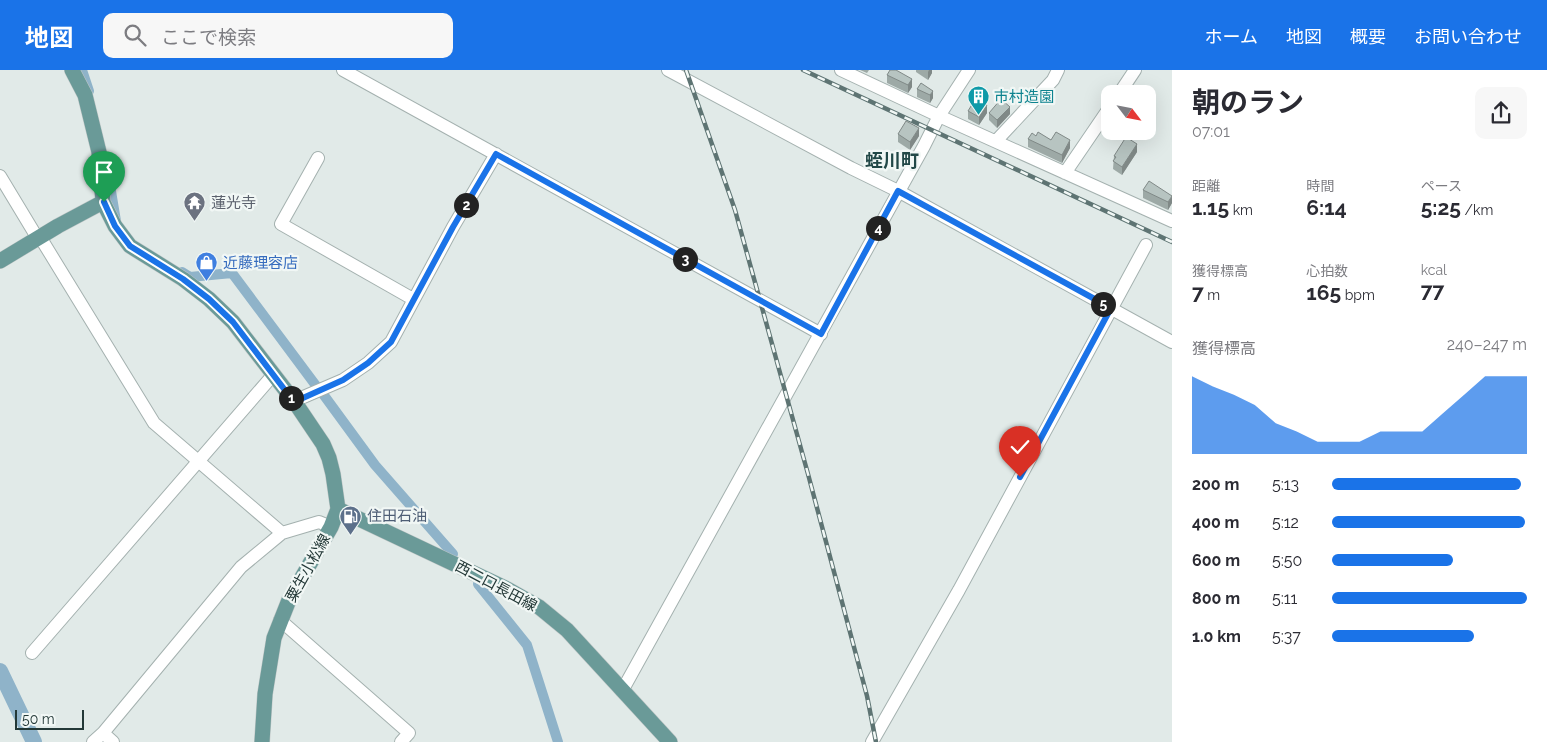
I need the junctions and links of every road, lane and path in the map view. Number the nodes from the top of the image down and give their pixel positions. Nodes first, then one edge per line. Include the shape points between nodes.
1 (72, 70) edge
2 (343, 70) edge
3 (668, 70) edge
4 (843, 70) edge
5 (1058, 70) edge
6 (1135, 70) edge
7 (965, 72) edge
8 (1125, 85) edge
9 (939, 116) junction
10 (1101, 120) edge
11 (996, 141) junction
12 (496, 154) junction
13 (318, 158) dead end
14 (1065, 173) junction
15 (0, 176) edge
16 (898, 191) junction
17 (104, 202) junction
18 (1172, 221) edge
19 (40, 237) junction
20 (1146, 245) dead end
21 (0, 261) edge
22 (413, 300) junction
23 (1111, 308) junction
24 (821, 334) junction
25 (1172, 342) edge
26 (274, 374) junction
27 (294, 402) junction
28 (199, 461) junction
29 (338, 509) junction
30 (331, 527) junction
31 (282, 532) junction
32 (280, 620) junction
33 (32, 653) dead end
34 (622, 691) junction
35 (103, 733) junction
36 (93, 742) edge
37 (113, 742) edge
38 (262, 742) edge
39 (401, 742) edge
40 (670, 742) edge
41 (872, 742) edge

1 - 17 main road, 粟生小松線 via 85,95 92,122
2 - 12 street
3 - 16 street
4 - 9 street
5 - 11 street
6 - 8 street
7 - 9 street
9 - 11 street
9 - 16 street
10 - 14 street
11 - 14 street
12 - 22 street
12 - 24 street
13 - 22 street via 281,224
14 - 18 street
15 - 19 street via 35,234
16 - 23 street
16 - 24 street
17 - 19 main road
17 - 26 main road, 粟生小松線 via 115,226 130,246 209,299 233,322
19 - 21 main road
19 - 28 street via 154,423
20 - 23 street
22 - 27 street via 391,342 368,363 343,380
23 - 25 street
23 - 41 street
24 - 34 street
26 - 27 main road, 粟生小松線
26 - 28 street
27 - 29 main road, 粟生小松線 via 329,458
28 - 31 street
28 - 33 street
29 - 30 main road, 粟生小松線
29 - 34 main road, 西二口長田線 via 507,589 539,608 567,630
30 - 31 street via 319,522
30 - 32 main road, 粟生小松線
31 - 35 street via 227,581
32 - 38 main road, 粟生小松線 via 268,674
32 - 39 street via 409,733
34 - 40 main road, 西二口長田線
35 - 36 street
35 - 37 street

